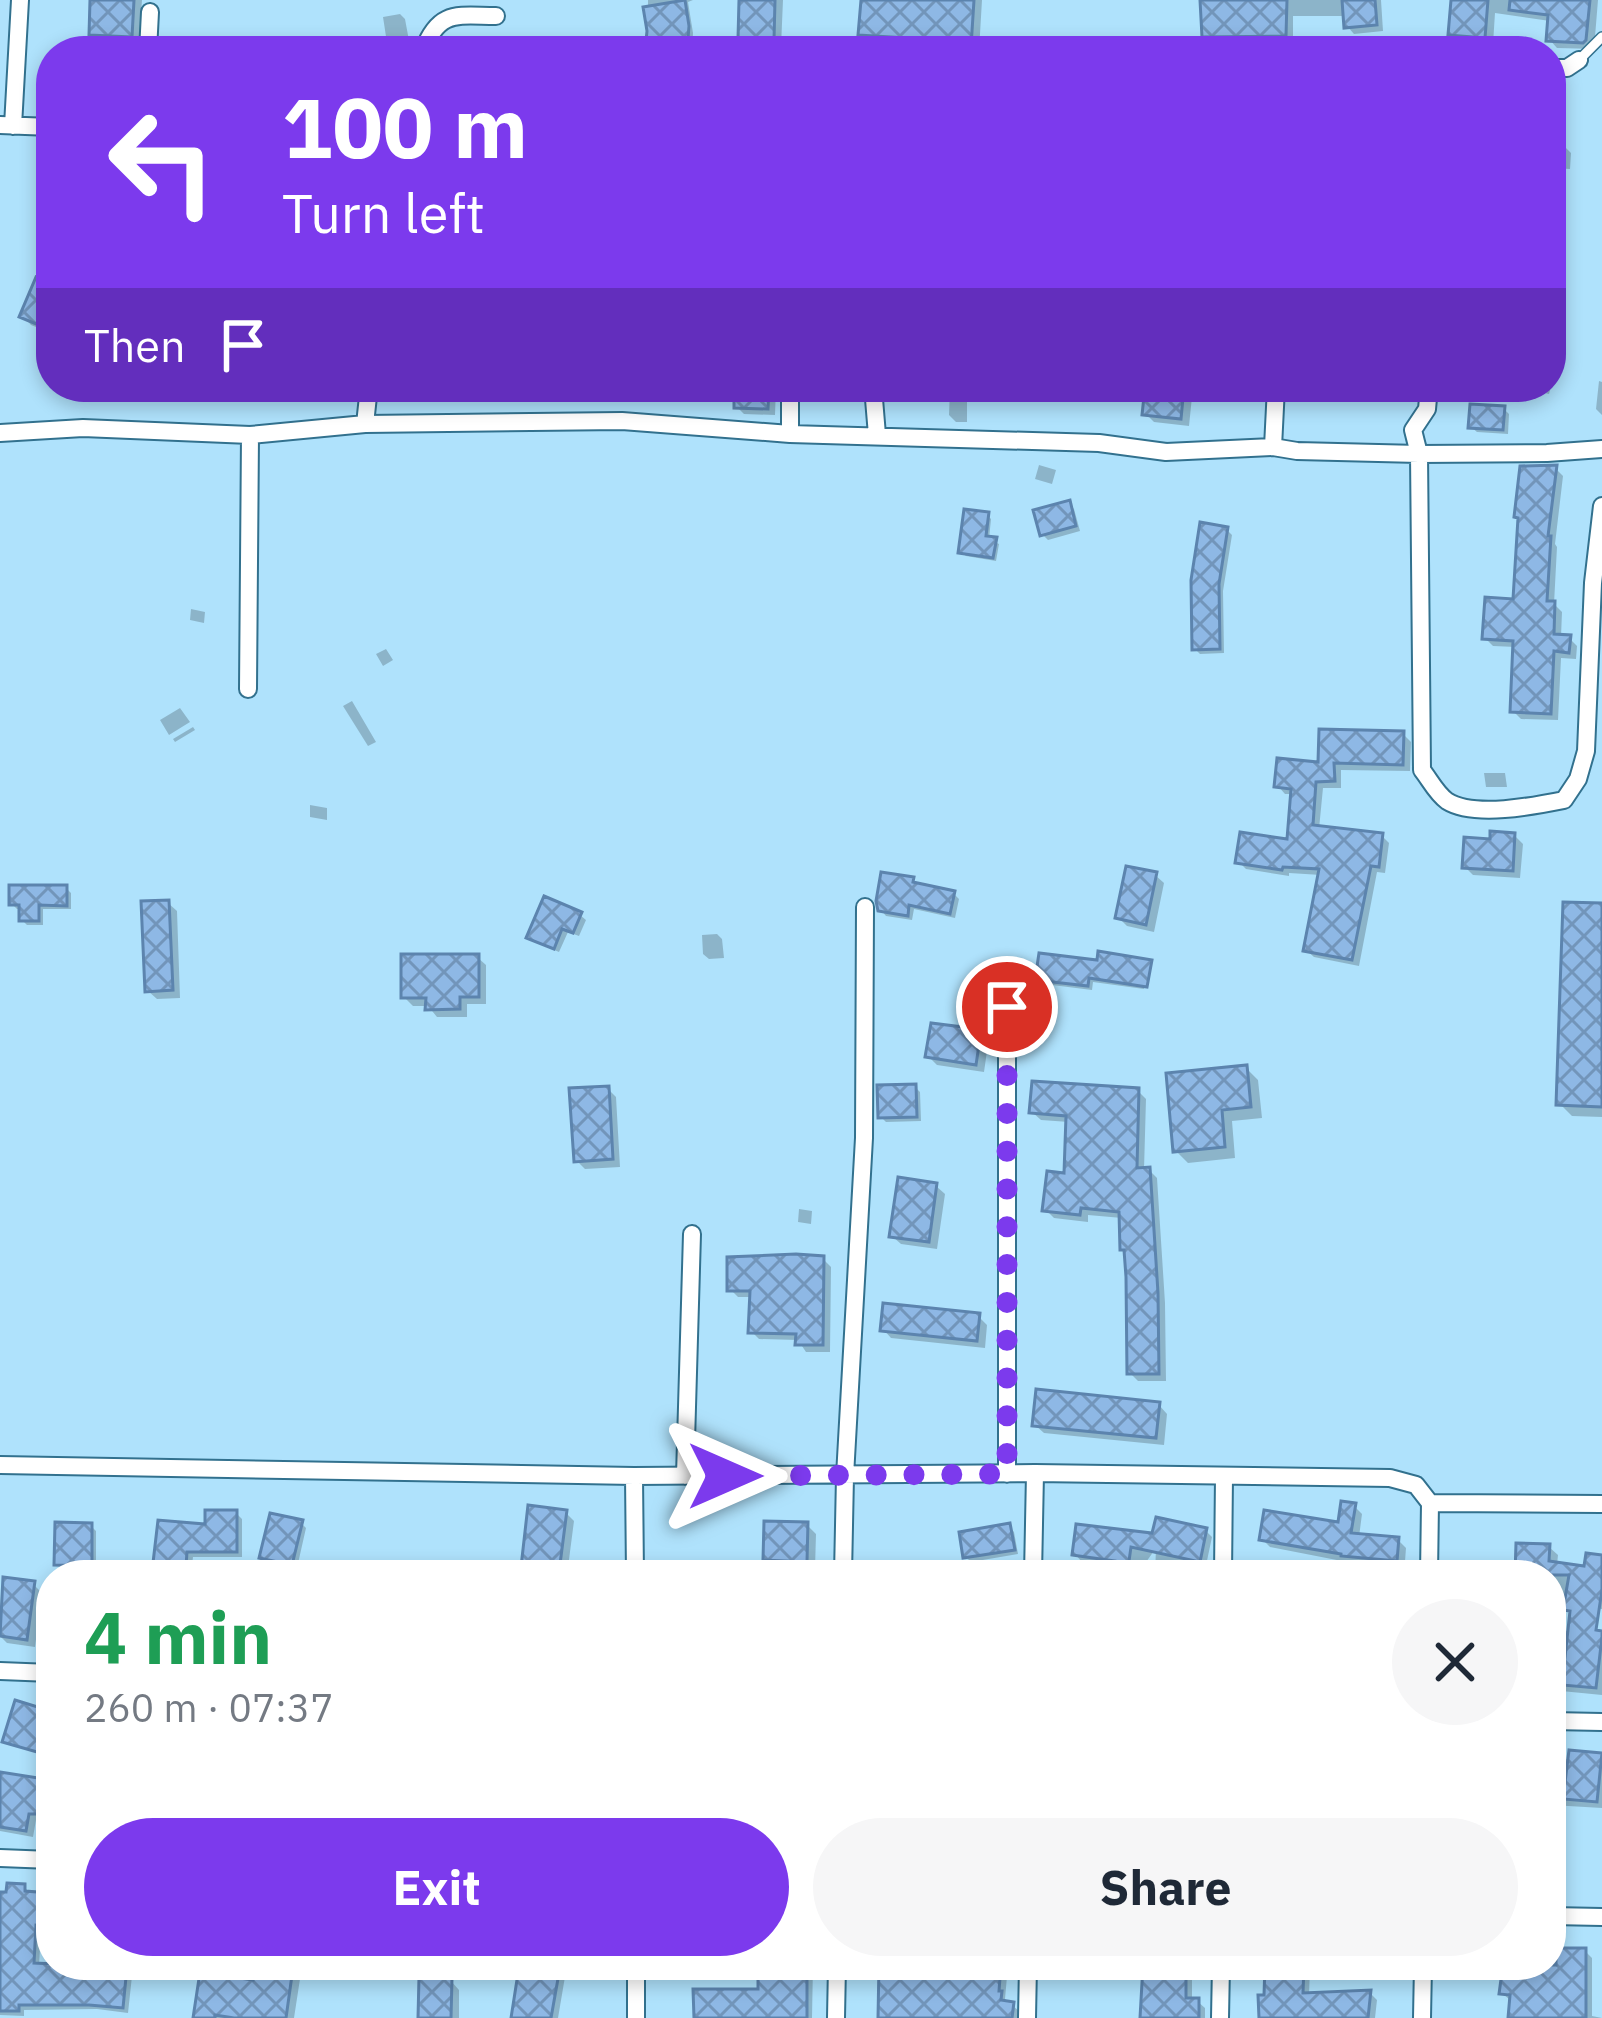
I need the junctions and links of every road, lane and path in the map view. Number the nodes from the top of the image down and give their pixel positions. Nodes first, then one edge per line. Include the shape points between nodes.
1 (20, 0) edge
2 (150, 12) dead end
3 (496, 16) dead end
4 (149, 36) edge
5 (430, 36) edge
6 (1602, 38) edge
7 (1579, 60) joint
8 (1566, 68) edge
9 (6, 126) edge
10 (36, 127) edge
11 (367, 402) edge
12 (790, 402) edge
13 (874, 402) edge
14 (1275, 402) edge
15 (1428, 402) edge
16 (365, 424) junction
17 (0, 433) edge
18 (790, 434) junction
19 (250, 435) junction
20 (877, 435) junction
21 (1273, 447) junction
22 (1602, 449) edge
23 (1420, 454) junction
24 (1602, 506) edge
25 (248, 689) dead end
26 (865, 907) dead end
27 (1007, 1007) dead end
28 (692, 1234) dead end
29 (0, 1466) edge
30 (1035, 1473) junction
31 (1007, 1474) junction
32 (634, 1476) junction
33 (686, 1476) junction
34 (845, 1476) junction
35 (1224, 1476) junction
36 (1430, 1504) junction
37 (1602, 1504) edge
38 (635, 1560) edge
39 (843, 1560) edge
40 (1034, 1560) edge
41 (1223, 1560) edge
42 (1430, 1560) edge
43 (0, 1671) edge
44 (36, 1672) edge
45 (1566, 1721) edge
46 (1602, 1722) edge
47 (0, 1858) edge
48 (36, 1859) edge
49 (1566, 1916) edge
50 (1602, 1916) edge
51 (636, 1980) edge
52 (837, 1980) edge
53 (1028, 1980) edge
54 (1221, 1980) edge
55 (1423, 1980) edge
56 (636, 2018) edge
57 (836, 2018) edge
58 (1027, 2018) edge
59 (1220, 2018) edge
60 (1422, 2018) edge

1 - 9 street
2 - 4 street
3 - 5 street via 444,19
6 - 7 lane
7 - 8 street
9 - 10 street
11 - 16 street
12 - 18 street
13 - 20 street
14 - 21 street
15 - 23 street via 1413,430
16 - 18 street via 622,421
16 - 19 street
17 - 19 street
18 - 20 street
19 - 25 street
20 - 21 street via 1166,452
21 - 23 street
22 - 23 street
23 - 24 street via 1422,770 1452,805 1509,810 1564,800 1578,779
26 - 34 street via 864,1138
27 - 31 street
28 - 33 street
29 - 32 street
30 - 31 street
30 - 35 street
30 - 40 street
31 - 34 street
32 - 33 street
32 - 38 street
33 - 34 street
34 - 39 street
35 - 36 street via 1390,1478 1416,1485
35 - 41 street
36 - 37 street
36 - 42 street
43 - 44 street
45 - 46 street
47 - 48 street
49 - 50 street
51 - 56 street
52 - 57 street
53 - 58 street
54 - 59 street
55 - 60 street

